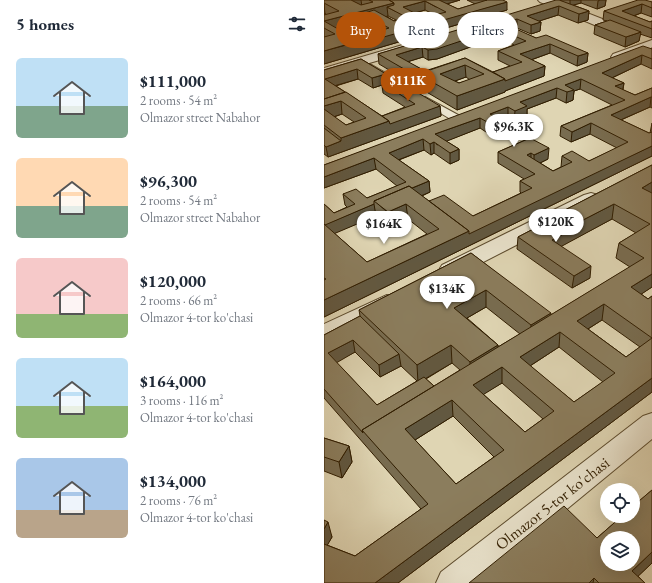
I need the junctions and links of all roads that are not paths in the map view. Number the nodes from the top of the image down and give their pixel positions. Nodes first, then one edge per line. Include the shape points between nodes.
1 (544, 4) edge
2 (652, 43) edge
3 (404, 48) edge
4 (361, 61) junction
5 (601, 63) edge
6 (324, 72) edge
7 (470, 112) edge
8 (456, 118) junction
9 (441, 124) edge
10 (609, 190) edge
11 (431, 280) edge
12 (402, 294) edge
13 (324, 334) edge
14 (652, 424) edge
15 (452, 583) edge

1 - 2 street
2 - 5 street
3 - 4 street
4 - 6 street
4 - 8 lane
7 - 8 street
8 - 9 street
10 - 11 street
12 - 13 street
14 - 15 street, Olmazor 5-tor ko'chasi

